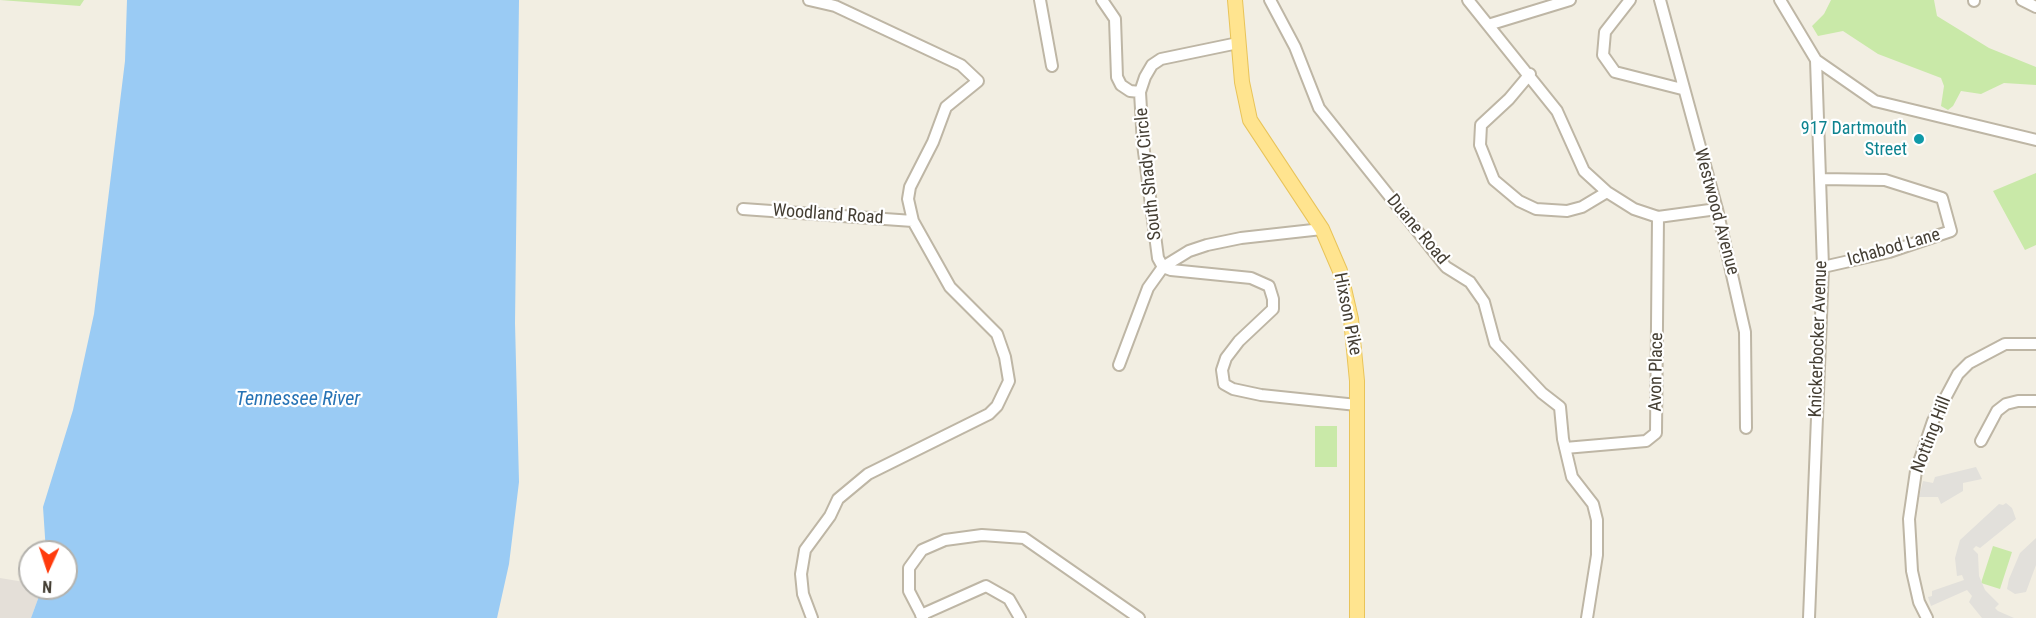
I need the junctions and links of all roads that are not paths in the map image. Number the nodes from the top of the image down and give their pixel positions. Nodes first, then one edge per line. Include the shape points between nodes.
1 (809, 0) edge
2 (1040, 0) edge
3 (1102, 0) edge
4 (1235, 0) edge
5 (1270, 0) edge
6 (1468, 0) edge
7 (1570, 0) edge
8 (1630, 0) edge
9 (1660, 0) edge
10 (1780, 0) edge
11 (2022, 0) edge
12 (836, 3) edge
13 (2036, 7) edge
14 (1488, 25) junction
15 (1238, 43) junction
16 (1816, 60) junction
17 (1052, 66) dead end
18 (1530, 74) junction
19 (1682, 89) junction
20 (1140, 92) junction
21 (2036, 140) edge
22 (1821, 179) junction
23 (1607, 192) junction
24 (744, 209) dead end
25 (1717, 209) junction
26 (1658, 217) junction
27 (913, 221) junction
28 (1322, 229) junction
29 (1163, 267) junction
30 (1823, 267) junction
31 (2036, 344) edge
32 (1119, 365) dead end
33 (2036, 401) edge
34 (1357, 405) junction
35 (1746, 428) dead end
36 (1981, 441) dead end
37 (1565, 448) junction
38 (922, 616) edge
39 (812, 618) edge
40 (1020, 618) edge
41 (1139, 618) edge
42 (1357, 618) edge
43 (1587, 618) edge
44 (1809, 618) edge
45 (1927, 618) edge

1 - 12 street
2 - 17 street
3 - 20 street via 1116,19 1117,77 1121,86
4 - 15 main road, Hixson Pike
5 - 37 street, Duane Road via 1295,47 1319,108 1446,267 1470,282 1484,302 1495,343 1560,407
6 - 14 street
7 - 14 street
8 - 19 street via 1605,32 1603,55 1616,72
9 - 19 street, Westwood Avenue
10 - 16 street
11 - 13 street
12 - 27 street via 961,65 978,81 946,107 910,187 908,199
14 - 18 street
15 - 20 street, South Shady Circle via 1161,59 1148,70
15 - 28 main road, Hixson Pike via 1250,120
16 - 21 street via 1875,101
16 - 22 street, Knickerbocker Avenue
18 - 23 street via 1557,111 1584,171
18 - 23 street via 1481,125 1480,145 1494,180 1519,201 1536,208 1567,211
19 - 25 street, Westwood Avenue
20 - 29 street, South Shady Circle via 1145,170 1158,258
22 - 30 street, Knickerbocker Avenue
22 - 30 street, Ichabod Lane via 1885,180 1942,198 1951,231 1889,252
23 - 26 street via 1634,209
24 - 27 street, Woodland Road
25 - 26 street
25 - 35 street, Westwood Avenue via 1746,332
26 - 37 street, Avon Place via 1656,433 1646,441
27 - 39 street via 950,287 997,334 1009,381 989,414 868,474 838,499 805,550 803,594
28 - 29 street via 1207,245
28 - 34 main road, Hixson Pike via 1340,271 1351,319
29 - 32 street via 1148,288
29 - 34 street via 1251,278 1269,286 1273,309 1226,358 1221,370 1224,384 1261,395
30 - 44 street, Knickerbocker Avenue
31 - 45 street, Notting Hill via 2005,344 1969,363 1958,374 1933,421 1916,471 1909,519 1912,571
33 - 36 street via 2018,401 1997,411
34 - 42 main road, Hixson Pike
37 - 43 street, Duane Road via 1572,477 1593,504 1597,520 1597,555
38 - 40 street via 986,586 1009,598
38 - 41 street via 909,591 909,568 922,550 945,540 982,535 1024,538

